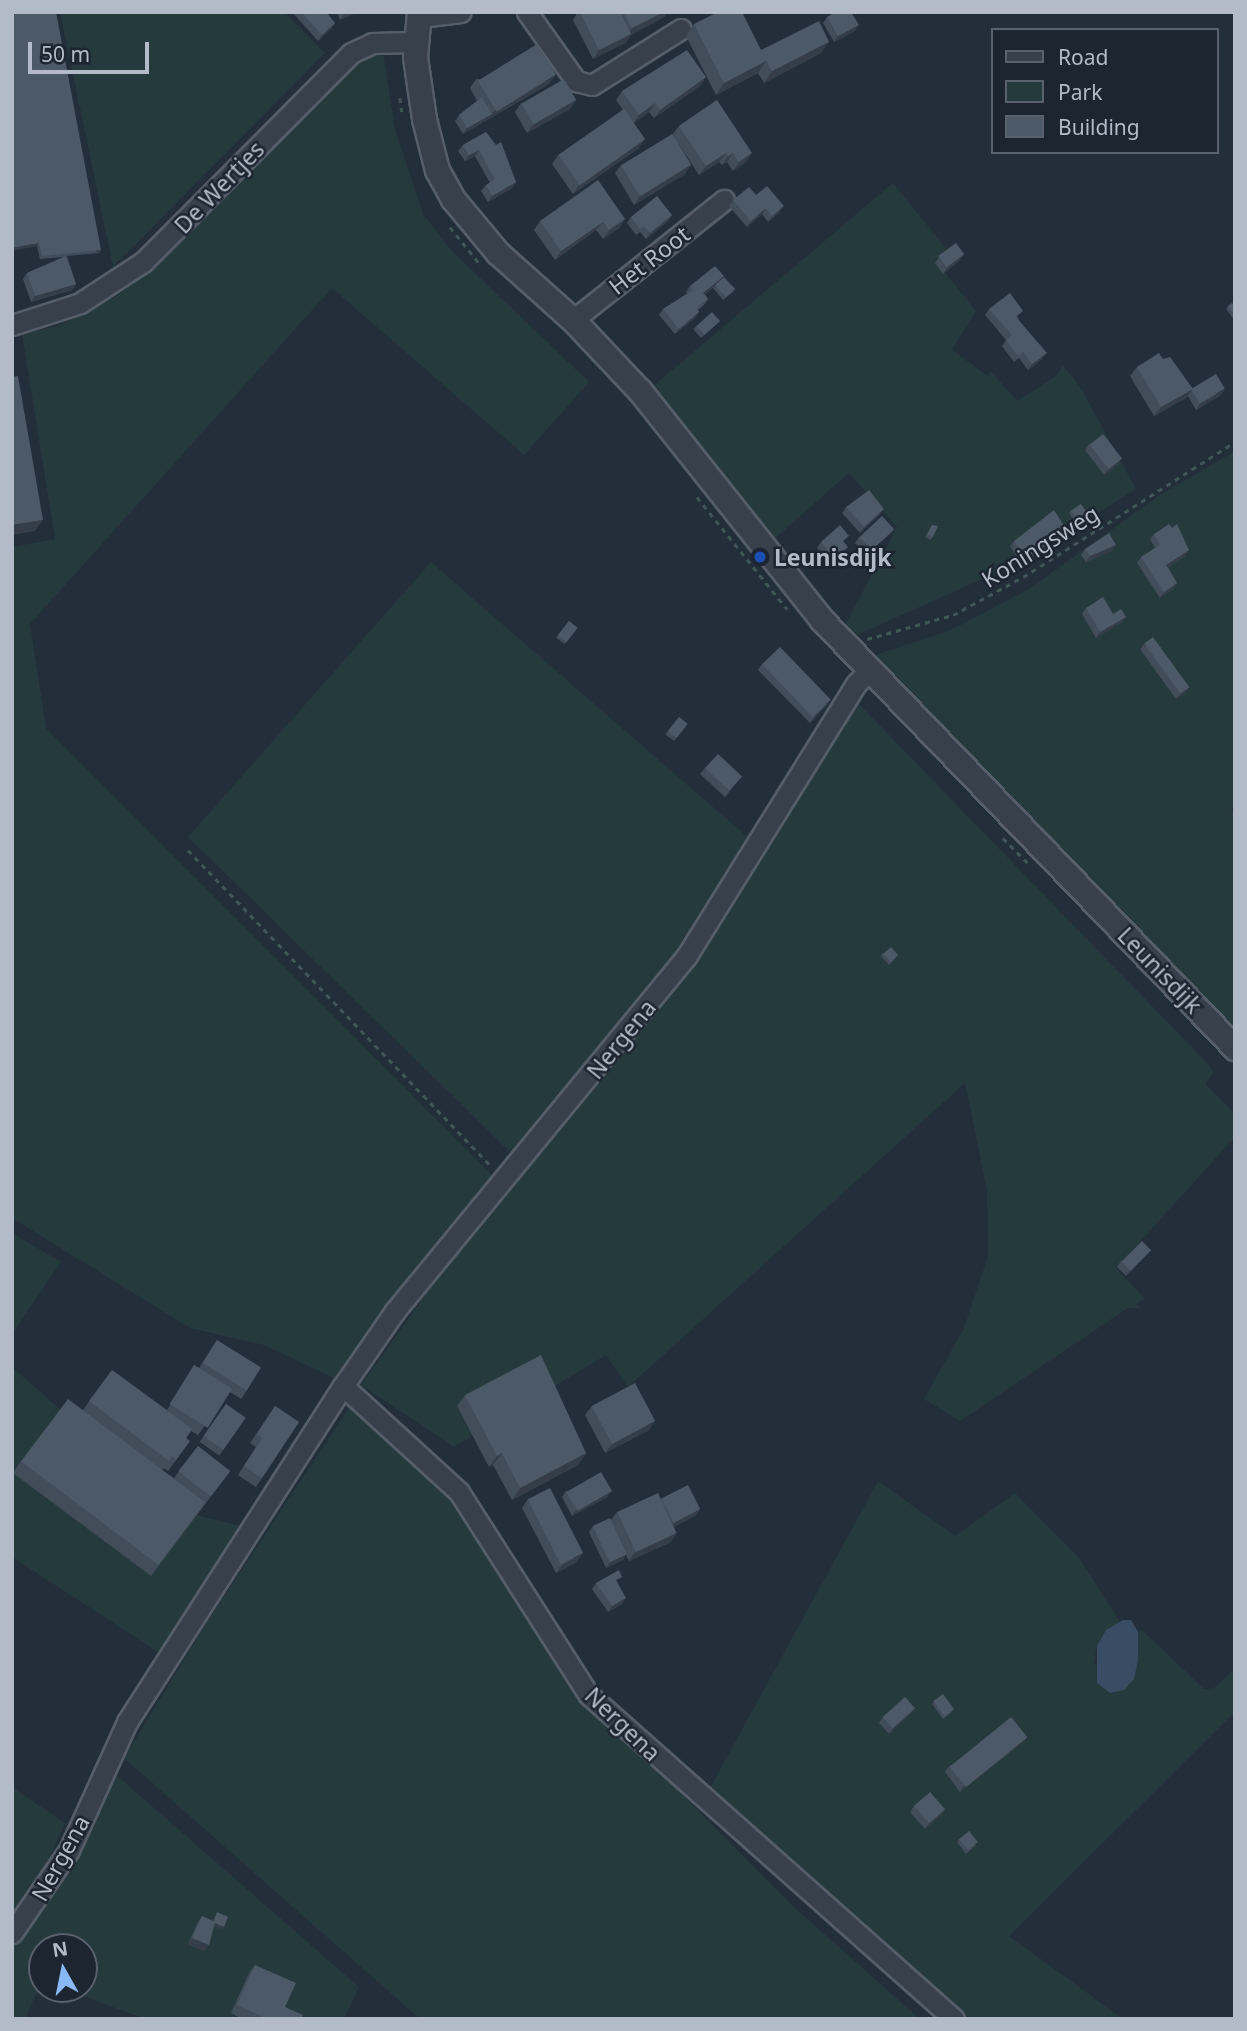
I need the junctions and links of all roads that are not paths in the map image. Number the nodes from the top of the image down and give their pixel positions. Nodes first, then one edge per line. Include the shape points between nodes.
1 (461, 12) edge
2 (527, 12) edge
3 (420, 15) edge
4 (681, 29) dead end
5 (415, 42) junction
6 (724, 200) dead end
7 (573, 320) junction
8 (12, 325) edge
9 (869, 670) junction
10 (1235, 1048) edge
11 (342, 1386) junction
12 (12, 1933) edge
13 (954, 2019) edge

1 - 3 street
2 - 4 street via 576,81 592,85
3 - 5 street, Leunisdijk
5 - 7 street, Leunisdijk via 431,151 453,199 498,253
5 - 8 street, De Wertjes via 372,43 351,53 143,262 80,303
6 - 7 street, Het Root
7 - 9 street, Leunisdijk via 640,391 783,576
9 - 10 street, Leunisdijk
9 - 11 street, Nergena via 686,957 395,1311
11 - 12 street, Nergena via 127,1723 69,1850
11 - 13 street, Nergena via 444,1473 466,1500 589,1695

